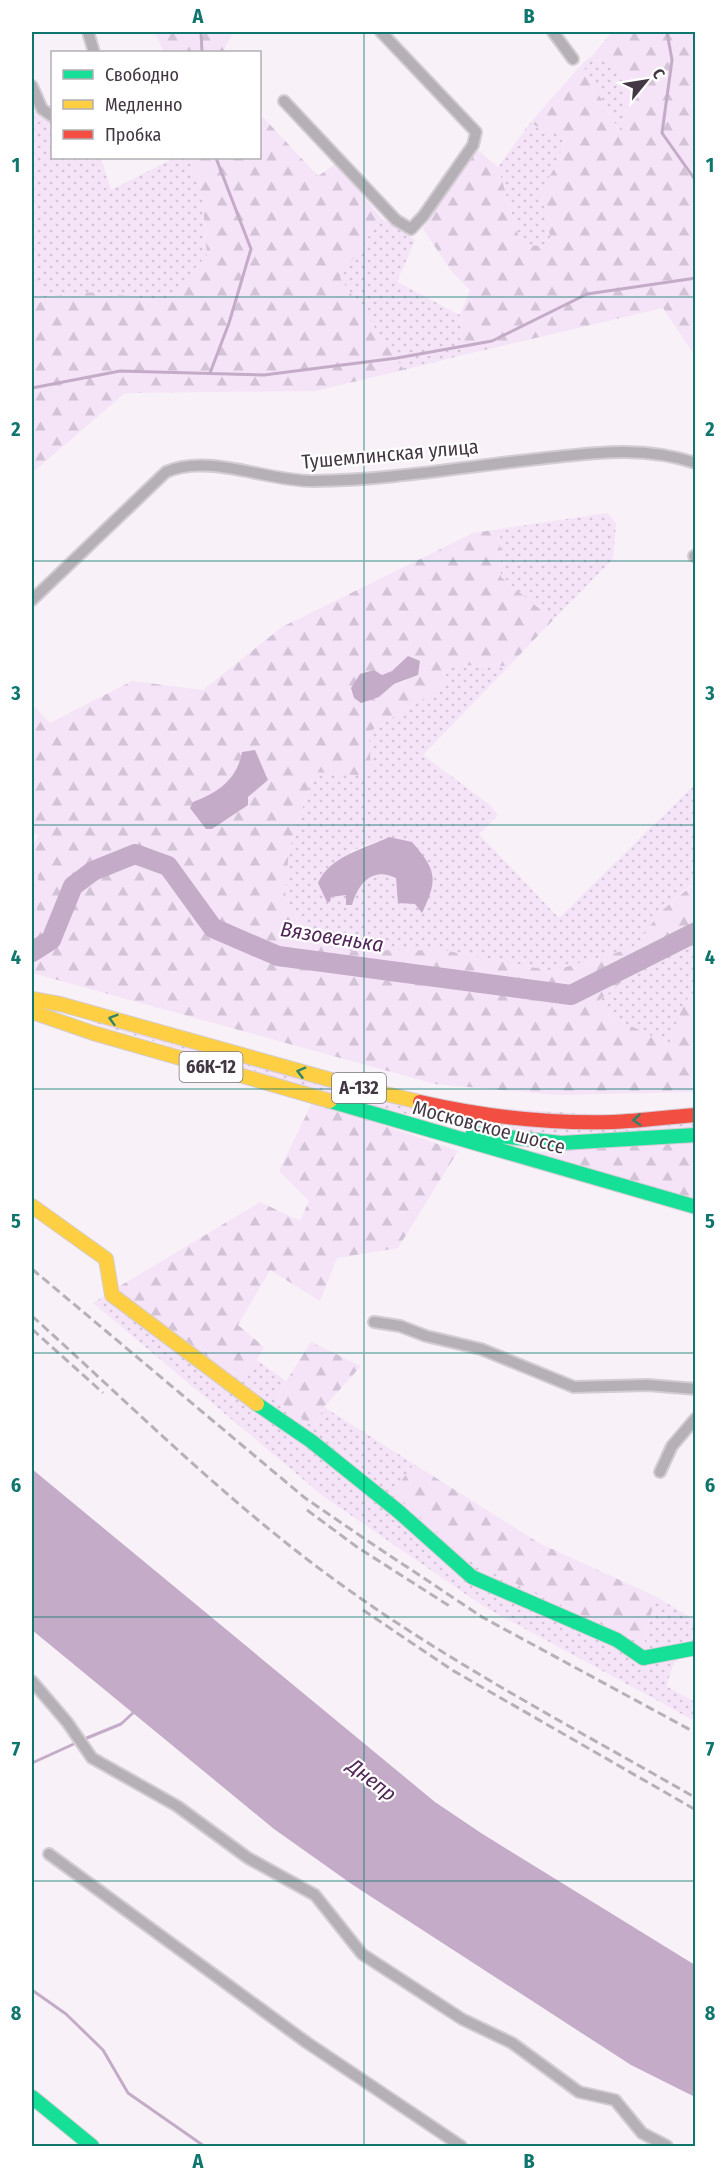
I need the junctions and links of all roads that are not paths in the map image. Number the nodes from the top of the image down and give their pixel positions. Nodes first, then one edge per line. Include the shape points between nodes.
1 (88, 32) edge
2 (381, 32) edge
3 (554, 32) edge
4 (94, 51) edge
5 (573, 59) dead end
6 (32, 86) edge
7 (284, 101) dead end
8 (51, 115) edge
9 (696, 463) edge
10 (32, 600) edge
11 (32, 999) edge
12 (32, 1012) edge
13 (696, 1115) edge
14 (391, 1120) junction
15 (696, 1135) edge
16 (32, 1206) edge
17 (696, 1207) edge
18 (374, 1322) dead end
19 (696, 1389) edge
20 (696, 1418) edge
21 (660, 1472) dead end
22 (696, 1648) edge
23 (32, 1681) edge
24 (49, 1854) dead end
25 (32, 2097) edge
26 (92, 2146) edge
27 (461, 2146) edge
28 (667, 2146) edge

1 - 4 street
2 - 7 street via 476,132 473,145 411,229 396,220
3 - 5 street
6 - 8 street via 42,109
9 - 10 street, Тушемлинская улица via 642,450 313,481 221,468 176,467 166,472
13 -> 11 main road, А-132 via 613,1122 455,1110
12 - 14 main road, Московское шоссе / 66К-12
14 - 15 main road, А-132 via 561,1143
14 - 17 main road, Московское шоссе / 66К-12
16 - 22 main road via 106,1259 112,1295 229,1385 311,1441 398,1510 472,1578 617,1640 643,1658
18 - 19 street via 481,1349 574,1387 648,1385
20 - 21 street via 672,1446
23 - 28 street via 68,1722 92,1758 177,1806 248,1858 315,1895 363,1954 462,2019 512,2043 579,2092 615,2100 642,2133
24 - 27 street via 296,2036
25 - 26 main road

